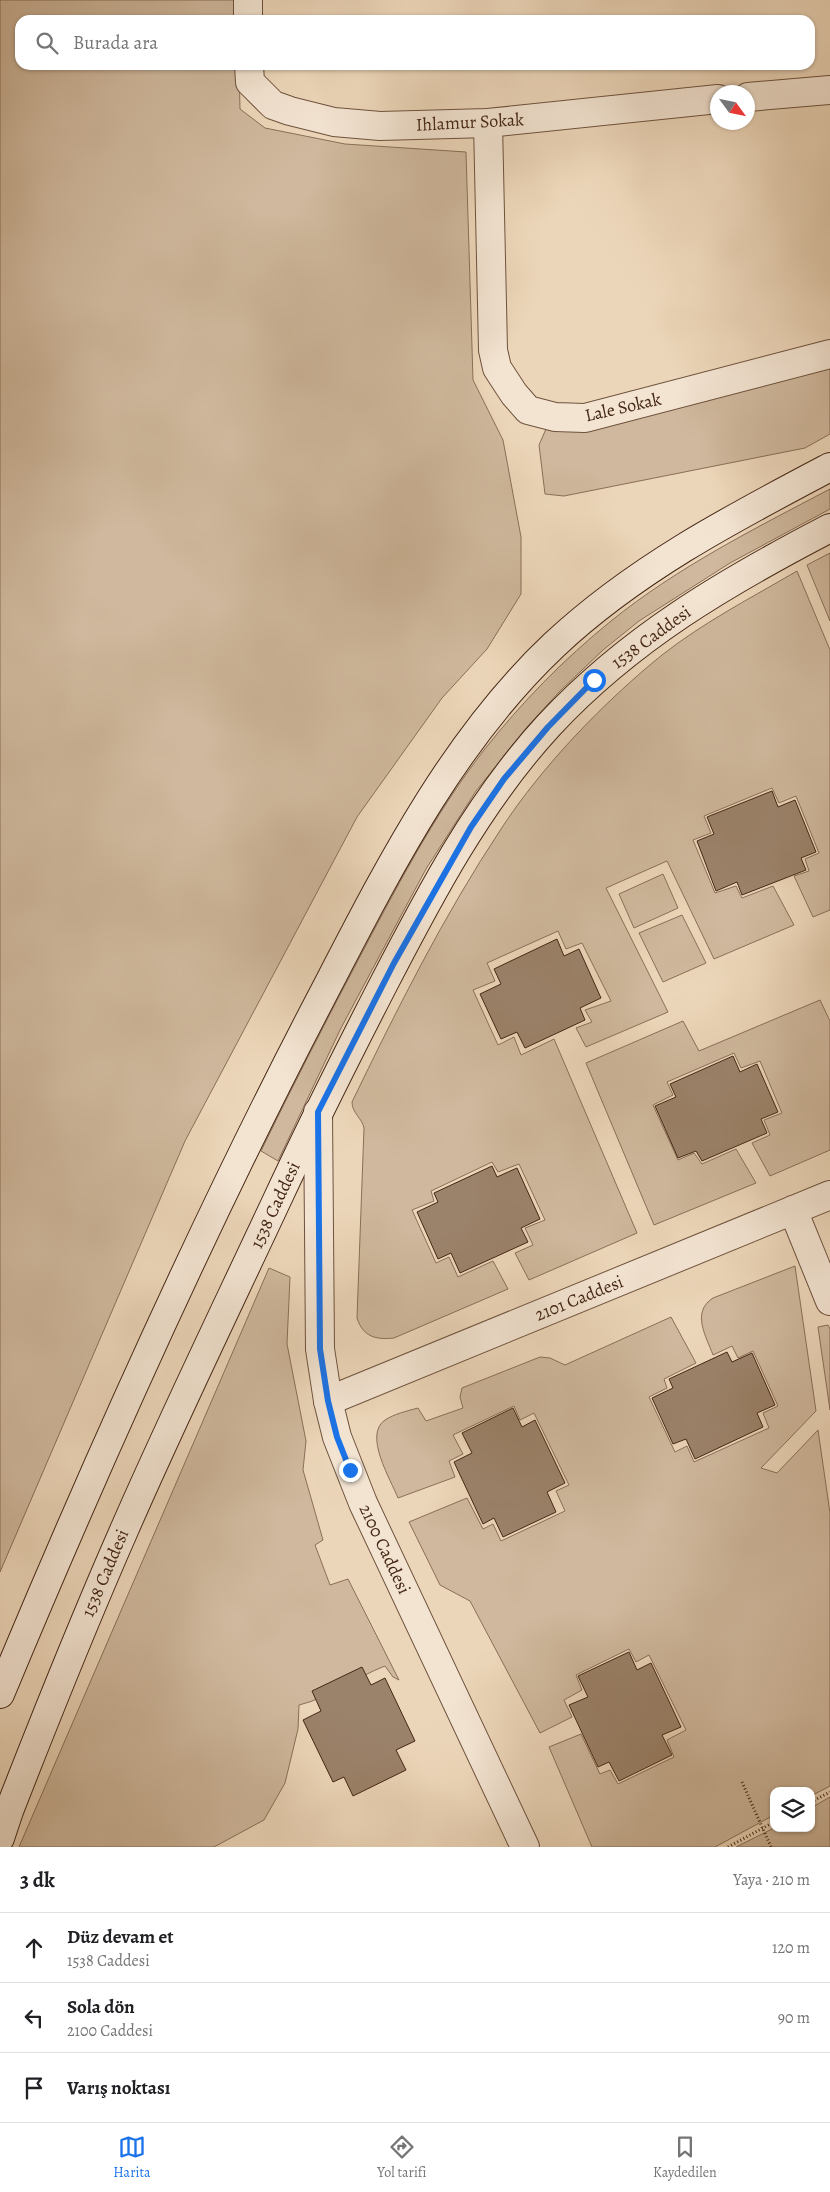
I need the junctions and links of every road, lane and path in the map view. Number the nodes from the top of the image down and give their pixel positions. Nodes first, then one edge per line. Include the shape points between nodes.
1 (248, 0) edge
2 (248, 15) edge
3 (249, 70) edge
4 (830, 90) edge
5 (755, 96) edge
6 (710, 100) edge
7 (488, 123) junction
8 (830, 354) edge
9 (830, 467) edge
10 (830, 528) edge
11 (318, 1112) junction
12 (830, 1195) edge
13 (793, 1210) junction
14 (830, 1301) edge
15 (328, 1401) junction
16 (0, 1694) edge
17 (742, 1782) dead end
18 (830, 1792) edge
19 (815, 1800) edge
20 (770, 1824) edge
21 (763, 1828) junction
22 (0, 1838) edge
23 (525, 1847) edge
24 (728, 1847) edge
25 (771, 1847) edge

1 - 2 main road
3 - 7 main road, Ihlamur Sokak via 250,82 273,105 334,122 380,126
4 - 5 main road
6 - 7 main road, Ihlamur Sokak
7 - 8 main road, Lale Sokak via 493,350 497,368 528,410 556,417 585,418
9 - 16 main road via 712,530 647,571 600,606 528,671 460,756 389,868 243,1150 52,1568
10 - 11 main road, 1538 Caddesi via 716,591 638,642 594,680 548,727 504,779 471,827 394,963
11 - 15 main road, 2100 Caddesi via 319,1326
11 - 22 main road, 1538 Caddesi via 123,1532 49,1708
12 - 13 main road, 2101 Caddesi
13 - 14 main road
13 - 15 main road, 2101 Caddesi
15 - 23 main road, 2100 Caddesi via 337,1437 362,1502
17 - 21 path
18 - 19 path
20 - 21 path
21 - 24 path
21 - 25 path

